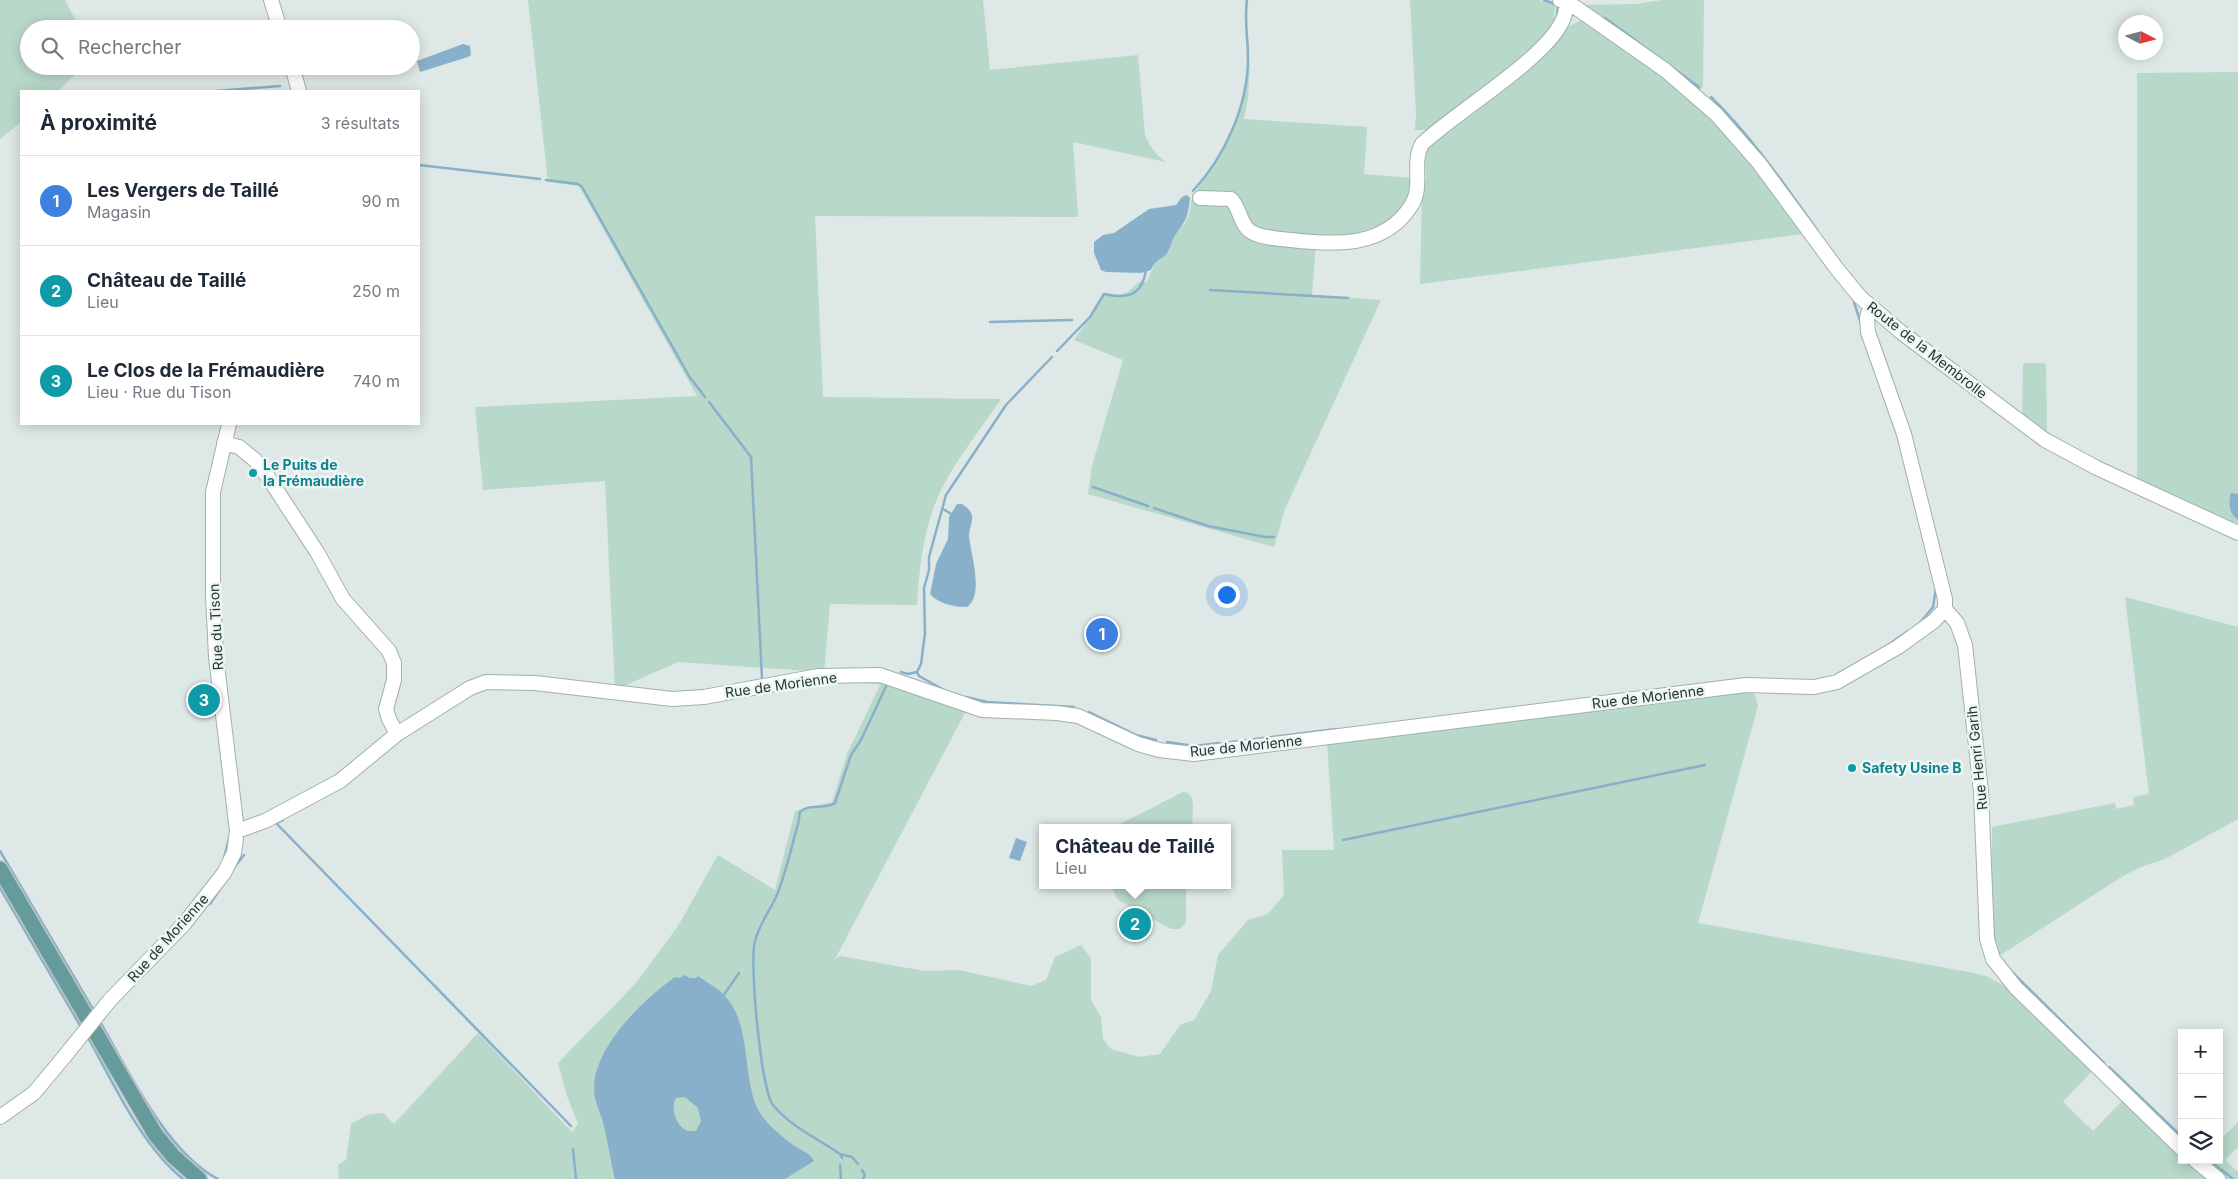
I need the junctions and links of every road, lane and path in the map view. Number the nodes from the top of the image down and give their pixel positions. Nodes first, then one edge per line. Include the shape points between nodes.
1 (271, 0) edge
2 (1563, 1) edge
3 (277, 20) edge
4 (295, 75) edge
5 (299, 90) edge
6 (1200, 198) dead end
7 (1870, 306) junction
8 (229, 425) edge
9 (224, 443) junction
10 (2238, 533) edge
11 (1945, 608) junction
12 (397, 734) junction
13 (237, 831) junction
14 (0, 869) edge
15 (0, 1118) edge
16 (2178, 1145) edge
17 (2200, 1164) edge
18 (199, 1179) edge
19 (2218, 1179) edge

1 - 3 street
2 - 6 street via 1564,18 1541,48 1422,144 1418,153 1418,185 1412,205 1394,225 1379,235 1345,243 1278,238 1248,230 1230,199
2 - 7 street, Route de la Membrolle via 1664,70 1716,114 1759,163 1836,269
4 - 5 street
7 - 10 street, Route de la Membrolle via 2046,440 2097,468
7 - 11 street, Rue Henri Garih via 1868,332 1904,434
8 - 9 street, Rue du Tison
9 - 12 street via 239,447 255,460 317,552 342,599 389,651 394,663 394,680 386,709
9 - 13 street, Rue du Tison via 213,492 213,596 216,657
11 - 12 street, Rue de Morienne via 1934,621 1877,660 1837,682 1814,687 1746,685 1194,754 1138,744 1078,716 982,710 880,675 818,676 672,699 535,683 486,682 470,688
11 - 16 street, Rue Henri Garih via 1958,623 1965,645 1981,792 1990,953 1998,968 2016,988
12 - 13 street, Rue de Morienne via 340,781 264,822
13 - 15 street, Rue de Morienne, bridge via 234,853 224,873 184,924 110,1000 34,1093
14 - 18 main road via 151,1127 172,1156
17 - 19 street

